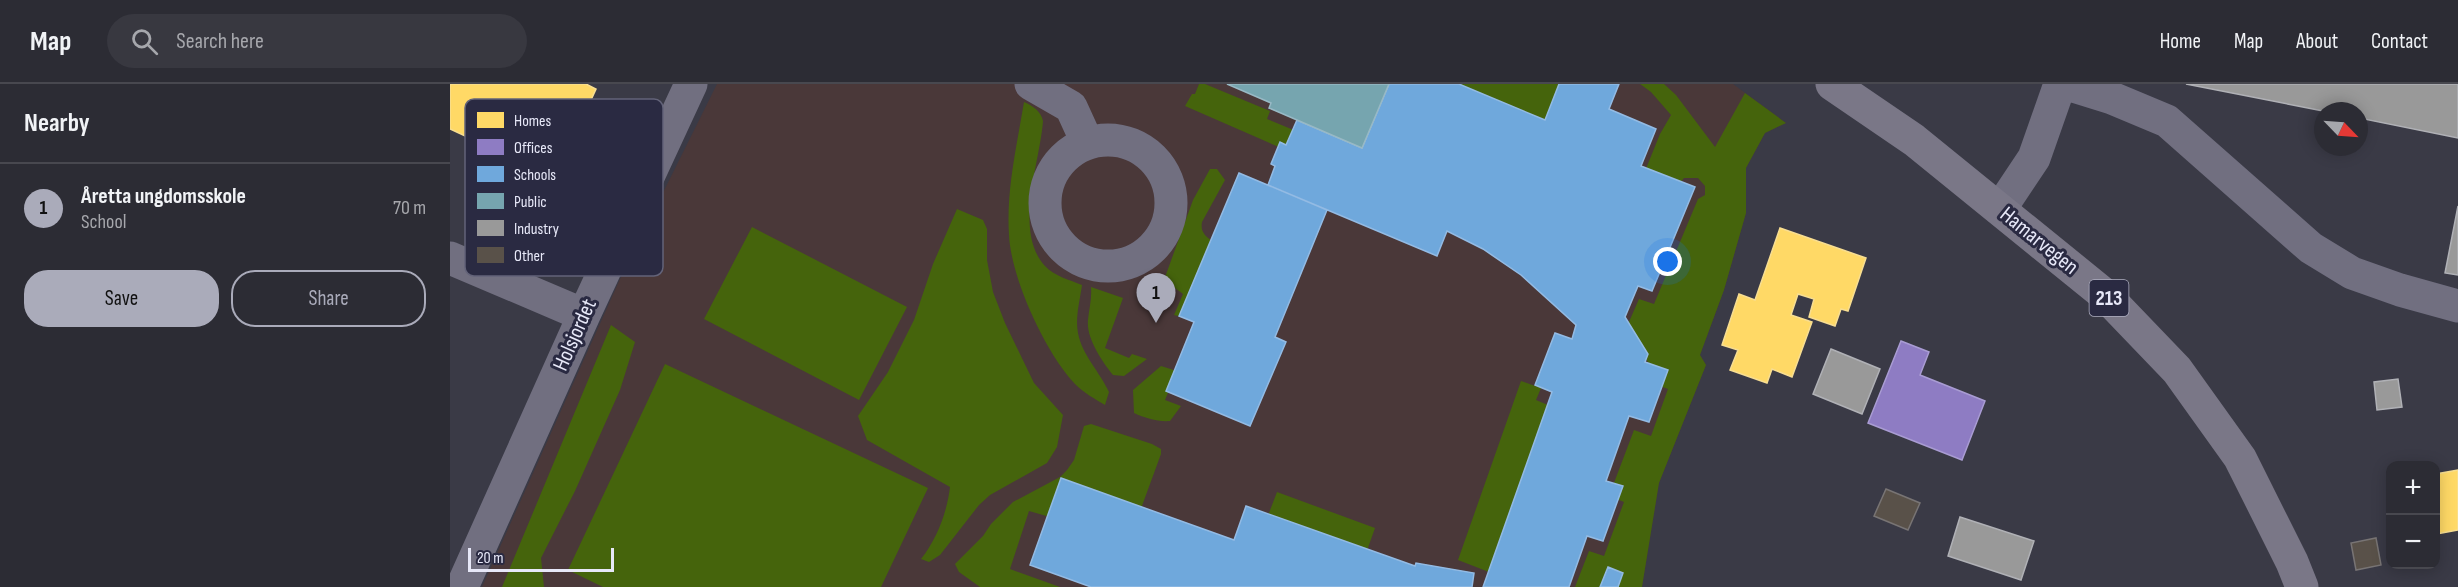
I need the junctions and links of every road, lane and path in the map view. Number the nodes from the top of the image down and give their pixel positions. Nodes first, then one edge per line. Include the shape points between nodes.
1 (691, 84) edge
2 (1031, 84) edge
3 (1832, 84) edge
4 (2061, 84) edge
5 (2067, 84) edge
6 (1087, 142) dead end
7 (663, 144) edge
8 (2000, 209) junction
9 (450, 258) edge
10 (465, 264) edge
11 (492, 276) edge
12 (602, 276) edge
13 (2458, 306) edge
14 (584, 315) junction
15 (462, 587) edge
16 (2302, 587) edge

1 - 7 street, Holsjordet
2 - 6 street via 1071,107
3 - 8 main road, Hamarvegen / 213 via 1914,140
4 - 8 street via 2034,158
5 - 13 street via 2167,121 2311,248 2352,273
8 - 16 main road, Hamarvegen / 213 via 2105,295 2177,370 2240,458
9 - 10 street
11 - 14 street
12 - 14 street, Holsjordet
14 - 15 street, Holsjordet

